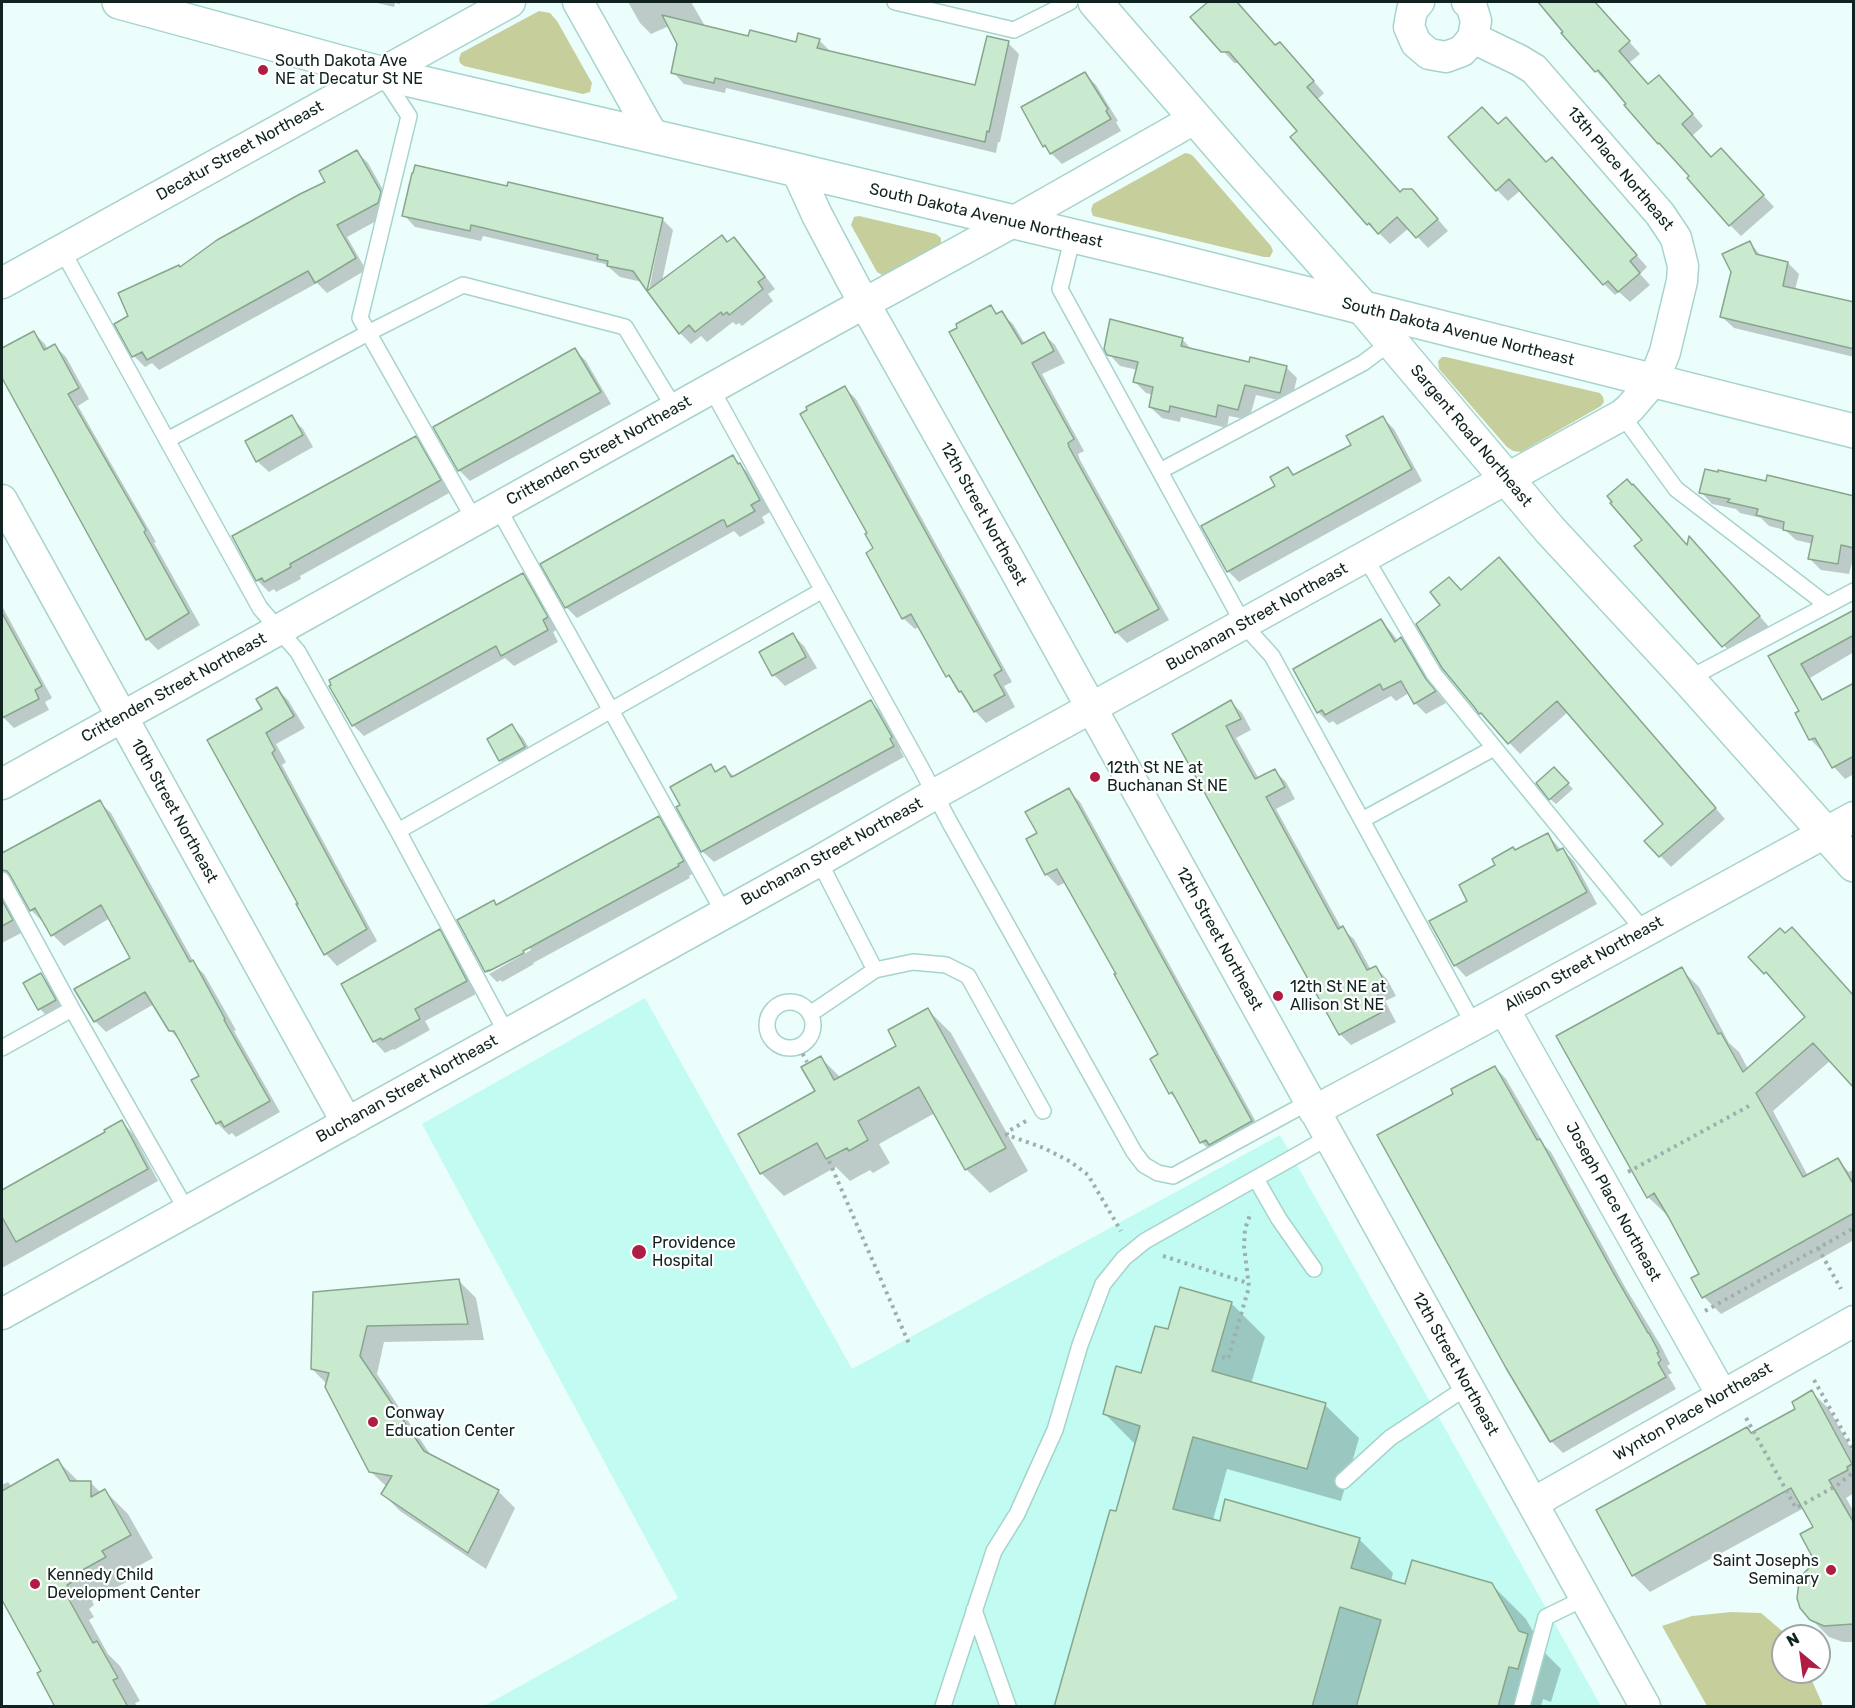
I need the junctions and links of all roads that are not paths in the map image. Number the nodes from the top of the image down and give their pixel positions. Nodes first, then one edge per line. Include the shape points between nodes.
1 (119, 2) edge
2 (510, 2) edge
3 (578, 2) edge
4 (895, 2) edge
5 (1070, 2) edge
6 (1095, 2) edge
7 (1419, 2) edge
8 (1467, 2) edge
9 (1473, 38) junction
10 (380, 73) junction
11 (1196, 118) junction
12 (653, 136) junction
13 (796, 170) junction
14 (1013, 222) junction
15 (1072, 236) junction
16 (62, 250) junction
17 (2, 283) edge
18 (864, 303) junction
19 (1363, 308) junction
20 (368, 333) junction
21 (1391, 342) junction
22 (1653, 380) junction
23 (711, 388) junction
24 (675, 409) junction
25 (1622, 415) junction
26 (1854, 430) edge
27 (167, 440) junction
28 (1160, 471) junction
29 (1507, 479) junction
30 (2, 500) edge
31 (487, 514) junction
32 (1365, 557) junction
33 (824, 590) junction
34 (1854, 591) edge
35 (1827, 605) junction
36 (1244, 625) junction
37 (279, 629) junction
38 (1688, 679) junction
39 (1091, 709) junction
40 (612, 710) junction
41 (122, 717) junction
42 (1494, 748) junction
43 (2, 784) edge
44 (935, 794) junction
45 (1854, 816) edge
46 (1362, 820) junction
47 (398, 831) junction
48 (1825, 832) junction
49 (819, 861) junction
50 (1854, 865) edge
51 (2, 880) edge
52 (724, 913) junction
53 (1644, 931) junction
54 (875, 970) junction
55 (72, 1009) junction
56 (1504, 1009) junction
57 (810, 1014) junction
58 (1474, 1025) junction
59 (507, 1034) junction
60 (2, 1048) edge
61 (1311, 1106) junction
62 (1043, 1111) road end
63 (347, 1123) junction
64 (1329, 1137) junction
65 (1256, 1179) junction
66 (187, 1211) junction
67 (1314, 1269) dead end
68 (2, 1314) edge
69 (1854, 1321) edge
70 (1467, 1387) junction
71 (1722, 1395) junction
72 (1343, 1481) dead end
73 (1533, 1503) junction
74 (1585, 1598) junction
75 (974, 1610) junction
76 (1527, 1702) edge
77 (943, 1707) edge
78 (1008, 1707) edge
79 (1645, 1707) edge

1 - 10 main road, South Dakota Avenue Northeast
2 - 10 street, Decatur Street Northeast
3 - 12 street
4 - 5 lane via 1014,30
6 - 11 main road, Sargent Road Northeast
7 - 9 street via 1412,10 1409,27 1416,43 1429,54 1446,57 1462,51
8 - 9 street via 1476,21
9 - 22 street, 13th Place Northeast via 1534,69 1660,214 1676,238 1683,266 1682,281 1665,352
10 - 12 main road, South Dakota Avenue Northeast
10 - 16 street, Decatur Street Northeast
10 - 20 lane via 409,116 360,318
11 - 14 street, Crittenden Street Northeast
11 - 19 main road, Sargent Road Northeast
12 - 13 main road, South Dakota Avenue Northeast
13 - 14 main road, South Dakota Avenue Northeast
13 - 18 street, 12th Street Northeast
14 - 15 main road, South Dakota Avenue Northeast
14 - 18 street, Crittenden Street Northeast
15 - 19 main road, South Dakota Avenue Northeast
15 - 28 lane via 1060,289
16 - 17 street, Decatur Street Northeast
16 - 27 lane
18 - 23 street, Crittenden Street Northeast
18 - 39 street, 12th Street Northeast
19 - 21 main road, Sargent Road Northeast
19 - 22 main road, South Dakota Avenue Northeast
20 - 24 lane via 463,285 625,327
20 - 27 lane
20 - 31 lane
21 - 28 lane via 1363,363
21 - 29 main road, Sargent Road Northeast
22 - 25 street, Buchanan Street Northeast
22 - 26 main road, South Dakota Avenue Northeast
23 - 24 street, Crittenden Street Northeast
23 - 33 lane
24 - 31 street, Crittenden Street Northeast
25 - 29 street, Buchanan Street Northeast
25 - 35 lane via 1676,489
27 - 37 lane via 260,608
28 - 36 lane
29 - 32 street, Buchanan Street Northeast
29 - 38 main road, Sargent Road Northeast
30 - 41 street, 10th Street Northeast
31 - 37 street, Crittenden Street Northeast
31 - 40 lane
32 - 36 street, Buchanan Street Northeast
32 - 42 lane via 1434,674
33 - 40 lane
33 - 44 lane
34 - 35 lane
35 - 38 lane
36 - 39 street, Buchanan Street Northeast
36 - 46 lane via 1272,656
37 - 41 street, Crittenden Street Northeast
37 - 47 lane via 298,652
38 - 48 main road, Sargent Road Northeast
39 - 44 street, Buchanan Street Northeast
39 - 61 street, 12th Street Northeast
40 - 47 lane
40 - 52 lane
41 - 43 street, Crittenden Street Northeast
41 - 63 street, 10th Street Northeast
42 - 46 lane
42 - 53 lane
44 - 49 street, Buchanan Street Northeast
44 - 61 lane via 1144,1165 1173,1176
45 - 48 street, Allison Street Northeast
46 - 58 lane
47 - 59 lane
48 - 50 main road, Sargent Road Northeast
48 - 53 street, Allison Street Northeast
49 - 52 street, Buchanan Street Northeast
49 - 54 lane
51 - 55 lane
52 - 59 street, Buchanan Street Northeast
53 - 56 street, Allison Street Northeast
54 - 57 lane
54 - 62 lane via 913,962 946,965 968,976
55 - 60 lane
55 - 66 lane
56 - 58 street, Allison Street Northeast
56 - 71 street, Joseph Place Northeast
57 - 57 lane via 792,1002 772,1010 767,1020 774,1042 786,1048 799,1047 809,1039 813,1026
58 - 61 street, Allison Street Northeast
59 - 63 street, Buchanan Street Northeast
61 - 64 street, 12th Street Northeast
63 - 66 street, Buchanan Street Northeast
64 - 65 lane
64 - 70 street, 12th Street Northeast
65 - 67 lane
65 - 75 lane via 1145,1241 1124,1258 1103,1284 1055,1430 1017,1514 994,1551
66 - 68 street, Buchanan Street Northeast
69 - 71 street, Wynton Place Northeast
70 - 72 lane via 1390,1437
70 - 73 street, 12th Street Northeast
71 - 73 street, Wynton Place Northeast
73 - 74 street, 12th Street Northeast
74 - 76 lane via 1546,1617
74 - 79 street, 12th Street Northeast
75 - 77 lane
75 - 78 lane

